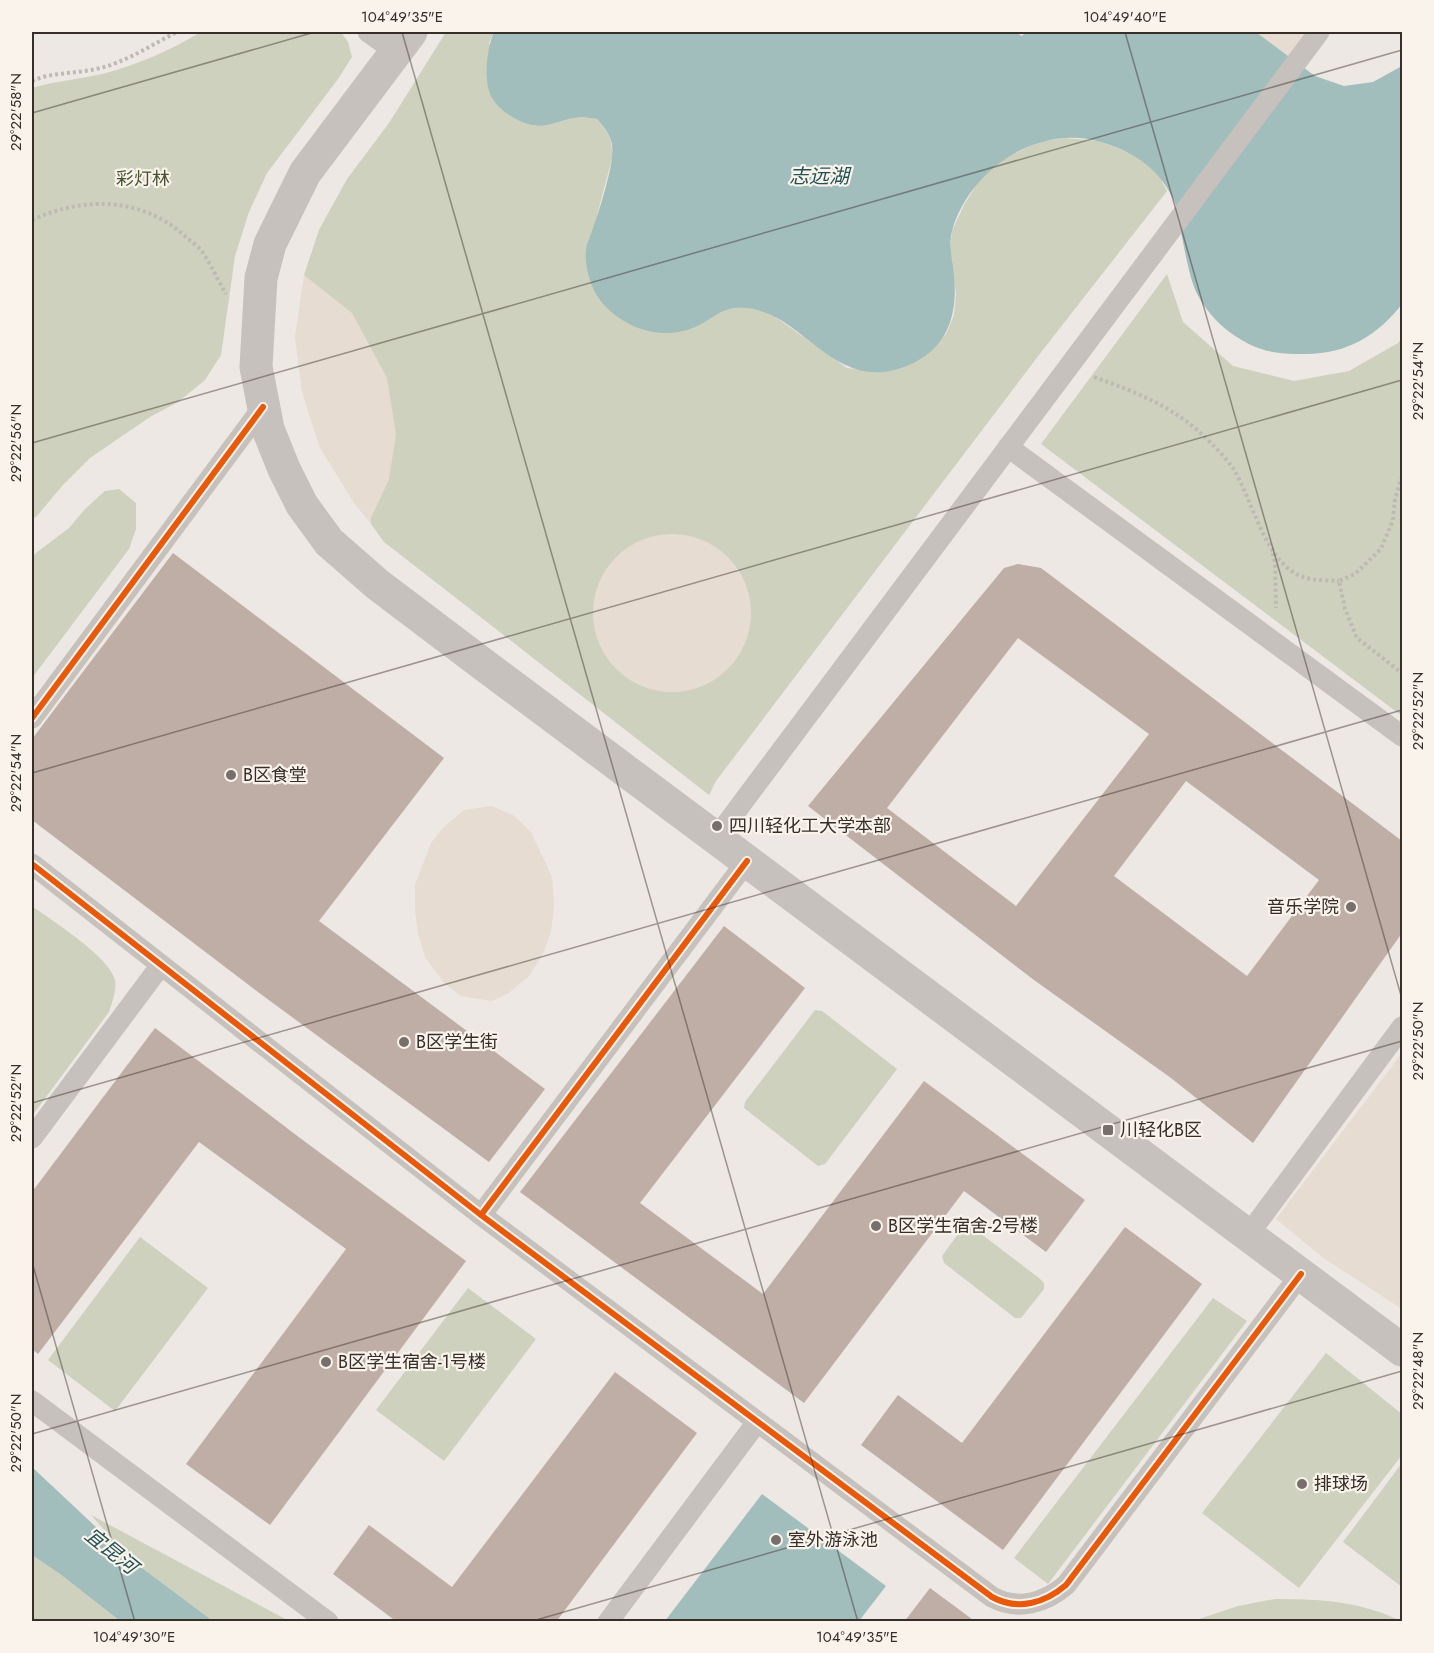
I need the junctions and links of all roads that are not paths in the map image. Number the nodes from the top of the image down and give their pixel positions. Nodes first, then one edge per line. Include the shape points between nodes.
1 (368, 32) edge
2 (1319, 32) edge
3 (404, 42) edge
4 (264, 408) junction
5 (1008, 447) junction
6 (32, 718) edge
7 (1402, 736) edge
8 (716, 838) junction
9 (747, 861) junction
10 (32, 864) edge
11 (161, 965) junction
12 (1402, 1027) edge
13 (32, 1138) edge
14 (481, 1215) junction
15 (1248, 1235) junction
16 (1301, 1274) junction
17 (1402, 1350) edge
18 (32, 1401) edge
19 (757, 1422) junction
20 (328, 1622) edge
21 (608, 1622) edge

1 - 3 lane
2 - 5 lane
3 - 4 street via 305,173 270,244 261,278 256,367
4 - 6 lane
4 - 8 street via 268,429 293,487 329,542 377,584
5 - 7 lane
5 - 8 lane
8 - 9 street
9 - 14 lane
9 - 15 street
10 - 11 lane
11 - 13 lane
11 - 14 lane
12 - 15 lane
14 - 19 lane
15 - 16 street
16 - 17 street
16 - 19 lane via 1066,1585 1038,1603 1002,1603 992,1597
18 - 20 lane
19 - 21 lane

